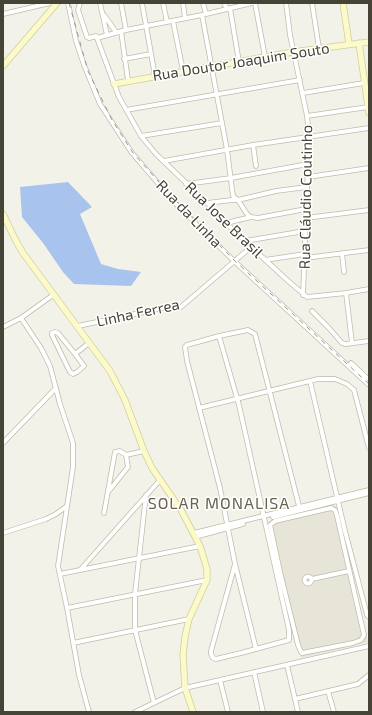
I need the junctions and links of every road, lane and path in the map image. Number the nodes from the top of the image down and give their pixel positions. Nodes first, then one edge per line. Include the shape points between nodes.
1 (50, 3) edge
2 (57, 3) edge
3 (68, 3) edge
4 (80, 3) edge
5 (100, 3) edge
6 (121, 3) edge
7 (142, 3) edge
8 (163, 3) edge
9 (183, 3) edge
10 (203, 3) edge
11 (224, 3) edge
12 (254, 3) edge
13 (286, 3) edge
14 (312, 3) edge
15 (343, 3) edge
16 (247, 4) edge
17 (228, 9) junction
18 (103, 13) junction
19 (3, 14) edge
20 (204, 15) junction
21 (185, 18) junction
22 (173, 21) junction
23 (167, 22) junction
24 (146, 26) junction
25 (126, 30) junction
26 (118, 32) junction
27 (107, 35) junction
28 (97, 38) junction
29 (369, 42) edge
30 (359, 43) junction
31 (349, 44) junction
32 (320, 48) junction
33 (294, 52) junction
34 (151, 54) junction
35 (265, 57) junction
36 (124, 58) junction
37 (239, 62) junction
38 (3, 66) edge
39 (212, 67) junction
40 (183, 71) junction
41 (156, 76) junction
42 (128, 80) junction
43 (300, 80) junction
44 (364, 83) junction
45 (114, 84) junction
46 (302, 93) junction
47 (216, 94) junction
48 (126, 110) junction
49 (369, 110) edge
50 (308, 116) junction
51 (222, 123) junction
52 (369, 128) edge
53 (141, 136) junction
54 (309, 136) junction
55 (253, 145) junction
56 (227, 150) junction
57 (164, 161) junction
58 (308, 164) junction
59 (256, 166) dead end
60 (369, 168) edge
61 (308, 177) junction
62 (231, 178) junction
63 (186, 184) junction
64 (307, 187) junction
65 (238, 200) junction
66 (207, 203) junction
67 (306, 209) junction
68 (369, 210) edge
69 (3, 214) edge
70 (251, 217) junction
71 (306, 218) junction
72 (226, 223) junction
73 (305, 231) junction
74 (245, 241) junction
75 (250, 247) junction
76 (369, 250) edge
77 (342, 253) junction
78 (305, 256) junction
79 (265, 260) junction
80 (234, 261) junction
81 (344, 272) dead end
82 (369, 289) edge
83 (346, 293) junction
84 (54, 295) junction
85 (304, 295) junction
86 (312, 311) dead end
87 (21, 318) junction
88 (78, 326) junction
89 (3, 327) edge
90 (219, 336) junction
91 (369, 341) edge
92 (89, 343) junction
93 (352, 343) junction
94 (75, 354) junction
95 (351, 363) dead end
96 (367, 378) edge
97 (310, 381) junction
98 (369, 385) edge
99 (56, 388) junction
100 (270, 390) junction
101 (237, 399) junction
102 (199, 408) junction
103 (3, 443) edge
104 (369, 448) edge
105 (144, 451) junction
106 (126, 455) junction
107 (160, 480) junction
108 (369, 490) edge
109 (108, 492) junction
110 (369, 493) edge
111 (146, 495) junction
112 (338, 499) junction
113 (68, 506) junction
114 (299, 509) junction
115 (104, 513) dead end
116 (264, 518) junction
117 (227, 527) junction
118 (3, 533) edge
119 (195, 535) junction
120 (200, 546) junction
121 (139, 558) junction
122 (235, 564) junction
123 (81, 569) junction
124 (349, 571) junction
125 (60, 574) junction
126 (312, 579) dead end
127 (207, 580) junction
128 (135, 594) junction
129 (67, 608) junction
130 (369, 617) edge
131 (189, 620) junction
132 (135, 630) junction
133 (74, 643) junction
134 (369, 646) edge
135 (256, 649) junction
136 (326, 649) junction
137 (328, 656) junction
138 (287, 665) junction
139 (254, 672) junction
140 (369, 675) edge
141 (220, 680) junction
142 (185, 688) junction
143 (328, 691) junction
144 (295, 700) junction
145 (154, 703) junction
146 (89, 712) edge
147 (135, 712) edge
148 (193, 712) edge
149 (228, 712) edge
150 (263, 712) edge
151 (298, 712) edge
152 (334, 712) edge

1 - 19 street
2 - 38 main road
3 - 80 street, Rua da Linha via 76,41 100,104 132,153 176,204
4 - 28 street via 78,10 86,37
5 - 18 street
6 - 25 street
7 - 24 street
8 - 23 street
9 - 21 street
10 - 20 street
11 - 17 street
12 - 16 street
12 - 35 street
13 - 33 street, Rua Cláudio Coutinho
14 - 32 street
15 - 31 main road
16 - 17 street
17 - 20 street
17 - 37 street
18 - 26 street
18 - 27 street
20 - 21 street
20 - 39 street
21 - 22 street
22 - 23 street
22 - 40 street
23 - 24 street
24 - 25 street
24 - 34 street
25 - 26 street
26 - 27 street
26 - 36 street
27 - 28 street
28 - 45 street, Rua Jose Brasil
29 - 30 main road, Rua Doutor Joaquim Souto
30 - 31 main road, Rua Doutor Joaquim Souto
30 - 44 main road
31 - 32 main road, Rua Doutor Joaquim Souto
32 - 33 main road, Rua Doutor Joaquim Souto
33 - 35 main road, Rua Doutor Joaquim Souto
33 - 43 street, Rua Cláudio Coutinho
34 - 36 street
34 - 41 street
35 - 37 main road, Rua Doutor Joaquim Souto
36 - 42 street
37 - 39 main road, Rua Doutor Joaquim Souto
39 - 40 main road, Rua Doutor Joaquim Souto
39 - 47 street
40 - 41 main road, Rua Doutor Joaquim Souto
41 - 42 main road, Rua Doutor Joaquim Souto
42 - 45 main road, Rua Doutor Joaquim Souto
43 - 46 street, Rua Cláudio Coutinho
43 - 47 street
44 - 46 street
44 - 49 main road
45 - 48 street, Rua Jose Brasil
46 - 50 street, Rua Cláudio Coutinho
47 - 48 street
47 - 51 street
48 - 53 street, Rua Jose Brasil
49 - 50 street
50 - 54 street, Rua Cláudio Coutinho
51 - 53 street
51 - 56 street
52 - 54 street
53 - 57 street, Rua Jose Brasil
54 - 55 street
54 - 58 street, Rua Cláudio Coutinho
55 - 56 street
55 - 59 street
56 - 57 street
56 - 62 street
57 - 63 street, Rua Jose Brasil
58 - 61 street, Rua Cláudio Coutinho
58 - 62 street
60 - 61 street
61 - 64 street, Rua Cláudio Coutinho
62 - 63 street
62 - 65 street via 233,196
63 - 66 street, Rua Jose Brasil
64 - 65 street
64 - 67 street, Rua Cláudio Coutinho
65 - 66 street
65 - 70 street
66 - 72 street, Rua Jose Brasil
67 - 70 street
67 - 71 street, Rua Cláudio Coutinho
68 - 71 street
69 - 84 main road via 23,253
70 - 72 street
71 - 73 street, Rua Cláudio Coutinho
72 - 74 street, Rua Jose Brasil
73 - 74 street
73 - 78 street, Rua Cláudio Coutinho
74 - 75 street, Rua Jose Brasil
75 - 79 street, Rua Jose Brasil
75 - 80 street, Linha Ferrea
76 - 77 street
77 - 78 street
77 - 81 street
78 - 79 street
78 - 85 street, Rua Cláudio Coutinho
79 - 85 street, Rua Jose Brasil
80 - 88 street, Linha Ferrea via 182,307 163,308
80 - 96 street, Rua da Linha
82 - 83 street
83 - 85 street via 307,297
83 - 93 street
84 - 87 street
84 - 88 main road
86 - 93 street via 342,343
87 - 89 street
87 - 99 street via 46,357
88 - 92 main road
90 - 100 street via 248,330 255,334
90 - 101 street
90 - 102 street via 187,344 185,347
91 - 93 street
92 - 94 street
92 - 105 main road via 110,371
94 - 94 street via 58,333 52,334 73,374 84,366
95 - 96 street
96 - 98 street, Rua da Linha
97 - 100 street
97 - 104 street via 336,380 354,390
97 - 112 street
99 - 103 street
99 - 113 street via 74,446
100 - 101 street
100 - 114 street
101 - 102 street
101 - 116 street
102 - 117 street via 220,488
105 - 106 street
105 - 107 main road
106 - 109 street via 128,467
106 - 109 street via 120,451 114,454
107 - 111 street
107 - 119 main road
108 - 112 street
109 - 115 street
110 - 112 street
111 - 121 street
111 - 123 street
112 - 114 street
112 - 130 street
113 - 118 street via 51,516
113 - 125 street via 58,561
114 - 116 street
116 - 117 street
116 - 135 street via 289,630 289,640
117 - 119 street
117 - 122 street
119 - 120 main road
120 - 121 street
120 - 127 main road via 207,569
121 - 123 street
121 - 128 street
122 - 135 street
122 - 135 street via 211,654 216,659
123 - 125 street
124 - 126 street
124 - 136 street via 364,636 359,641
124 - 136 street via 334,509 271,523 278,562 301,652
125 - 129 street
127 - 128 street
127 - 131 main road
128 - 129 street
128 - 132 street
129 - 133 street
131 - 132 street
131 - 142 main road via 184,645
132 - 133 street
132 - 145 street
133 - 146 street
134 - 137 street
136 - 137 street
137 - 138 street
138 - 139 street
138 - 144 street
139 - 141 street
139 - 150 street
140 - 143 street via 358,684
141 - 142 street
141 - 149 street
142 - 145 street
142 - 148 main road
143 - 144 street
143 - 152 street
144 - 151 street
145 - 147 street

